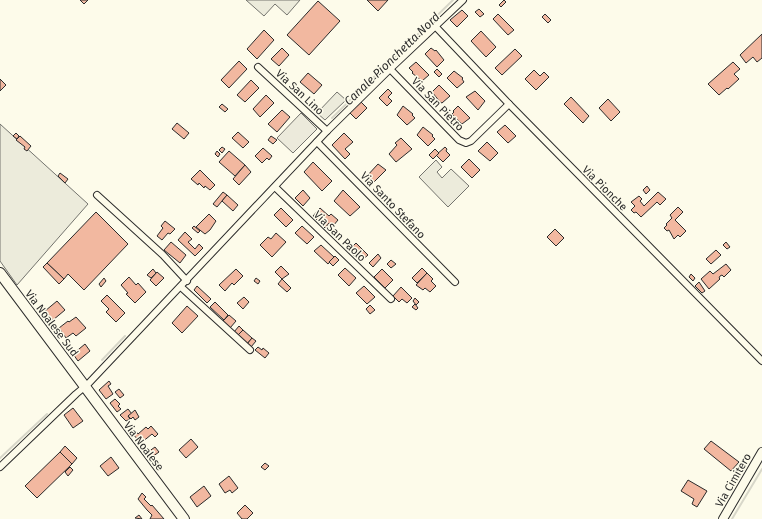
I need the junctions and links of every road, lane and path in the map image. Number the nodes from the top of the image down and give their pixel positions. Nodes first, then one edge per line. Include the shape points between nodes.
1 (463, 0) edge
2 (436, 26) junction
3 (258, 67) dead end
4 (390, 69) junction
5 (509, 104) junction
6 (327, 131) junction
7 (317, 142) junction
8 (275, 187) junction
9 (97, 195) dead end
10 (0, 273) edge
11 (187, 281) junction
12 (455, 282) dead end
13 (181, 287) junction
14 (391, 299) dead end
15 (250, 350) dead end
16 (762, 361) edge
17 (85, 387) junction
18 (762, 452) edge
19 (0, 467) edge
20 (184, 519) edge
21 (723, 519) edge

1 - 2 street
2 - 4 street
2 - 5 street, Via Pionche
3 - 6 street, Via San Lino
4 - 5 street, Via San Pietro via 463,142 471,141
4 - 6 street
5 - 16 street, Via Pionche
6 - 7 street
7 - 8 street
7 - 12 street, Via Santo Stefano
8 - 11 street
8 - 14 street, Via San Paolo
9 - 11 street
10 - 17 main road, Via Noalese Sud
11 - 13 street
13 - 15 street
13 - 17 street
17 - 19 street
17 - 20 main road, Via Noalese
18 - 21 street, Via Cimitero

